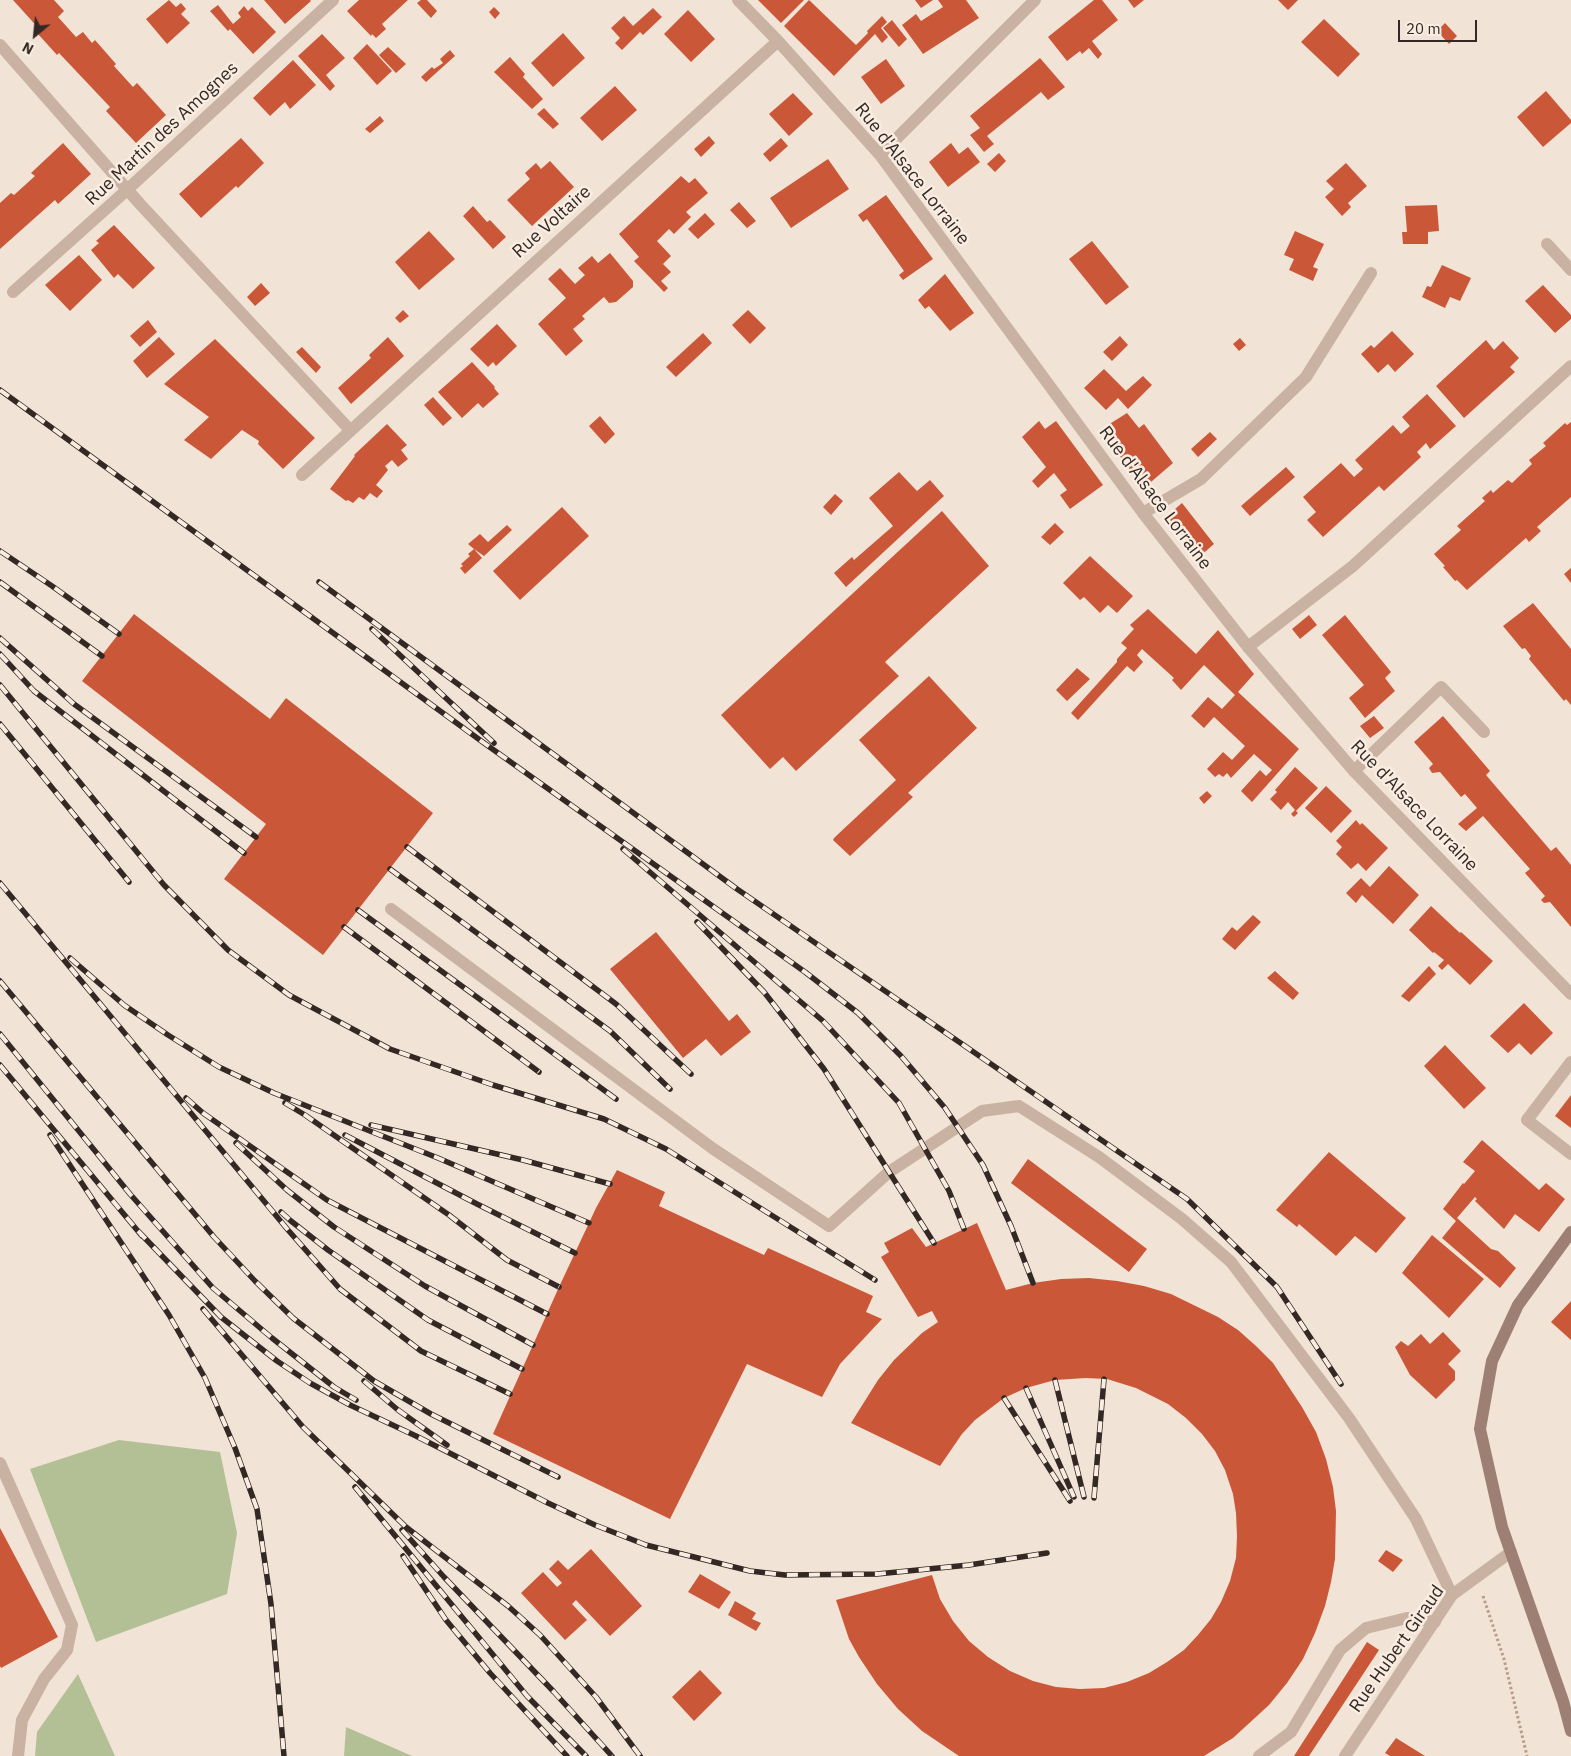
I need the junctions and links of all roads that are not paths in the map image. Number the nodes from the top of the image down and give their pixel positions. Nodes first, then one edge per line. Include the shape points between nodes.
1 (333, 0) edge
2 (738, 0) edge
3 (1035, 0) edge
4 (778, 41) junction
5 (0, 45) edge
6 (880, 155) junction
7 (128, 189) junction
8 (1547, 244) dead end
9 (1571, 270) edge
10 (1371, 273) dead end
11 (13, 292) dead end
12 (1571, 366) edge
13 (350, 430) junction
14 (302, 475) dead end
15 (1143, 513) junction
16 (1248, 646) junction
17 (1484, 732) dead end
18 (1354, 771) junction
19 (391, 909) dead end
20 (1570, 991) edge
21 (1571, 1062) edge
22 (1571, 1154) edge
23 (1571, 1232) edge
24 (0, 1463) edge
25 (1511, 1552) junction
26 (1452, 1595) junction
27 (1435, 1622) junction
28 (1571, 1731) edge
29 (18, 1756) edge
30 (1259, 1756) edge
31 (1345, 1756) edge

1 - 7 street, Rue Martin des Amognes
2 - 4 street, Rue d'Alsace Lorraine
3 - 6 street
4 - 6 street, Rue d'Alsace Lorraine
4 - 13 street, Rue Voltaire
5 - 7 street
6 - 15 street, Rue d'Alsace Lorraine
7 - 11 street, Rue Martin des Amognes
7 - 13 street
8 - 9 street
10 - 15 street via 1306,377 1201,479
12 - 16 street via 1353,566
13 - 14 street, Rue Voltaire
15 - 16 street, Rue d'Alsace Lorraine
16 - 18 street, Rue d'Alsace Lorraine
17 - 18 street via 1441,687
18 - 20 street, Rue d'Alsace Lorraine
19 - 26 street via 712,1148 829,1226 889,1172 982,1111 1019,1106 1099,1157 1182,1219 1231,1262 1370,1449 1416,1519
21 - 22 street via 1527,1120
23 - 25 main road via 1518,1305 1492,1361 1480,1429 1502,1527
24 - 29 street via 72,1625 67,1650 44,1680 22,1720
25 - 26 street, Rue Hubert Giraud
25 - 28 main road
26 - 27 street, Rue Hubert Giraud
27 - 30 street via 1407,1618 1366,1628 1340,1650 1291,1732
27 - 31 street, Rue Hubert Giraud

